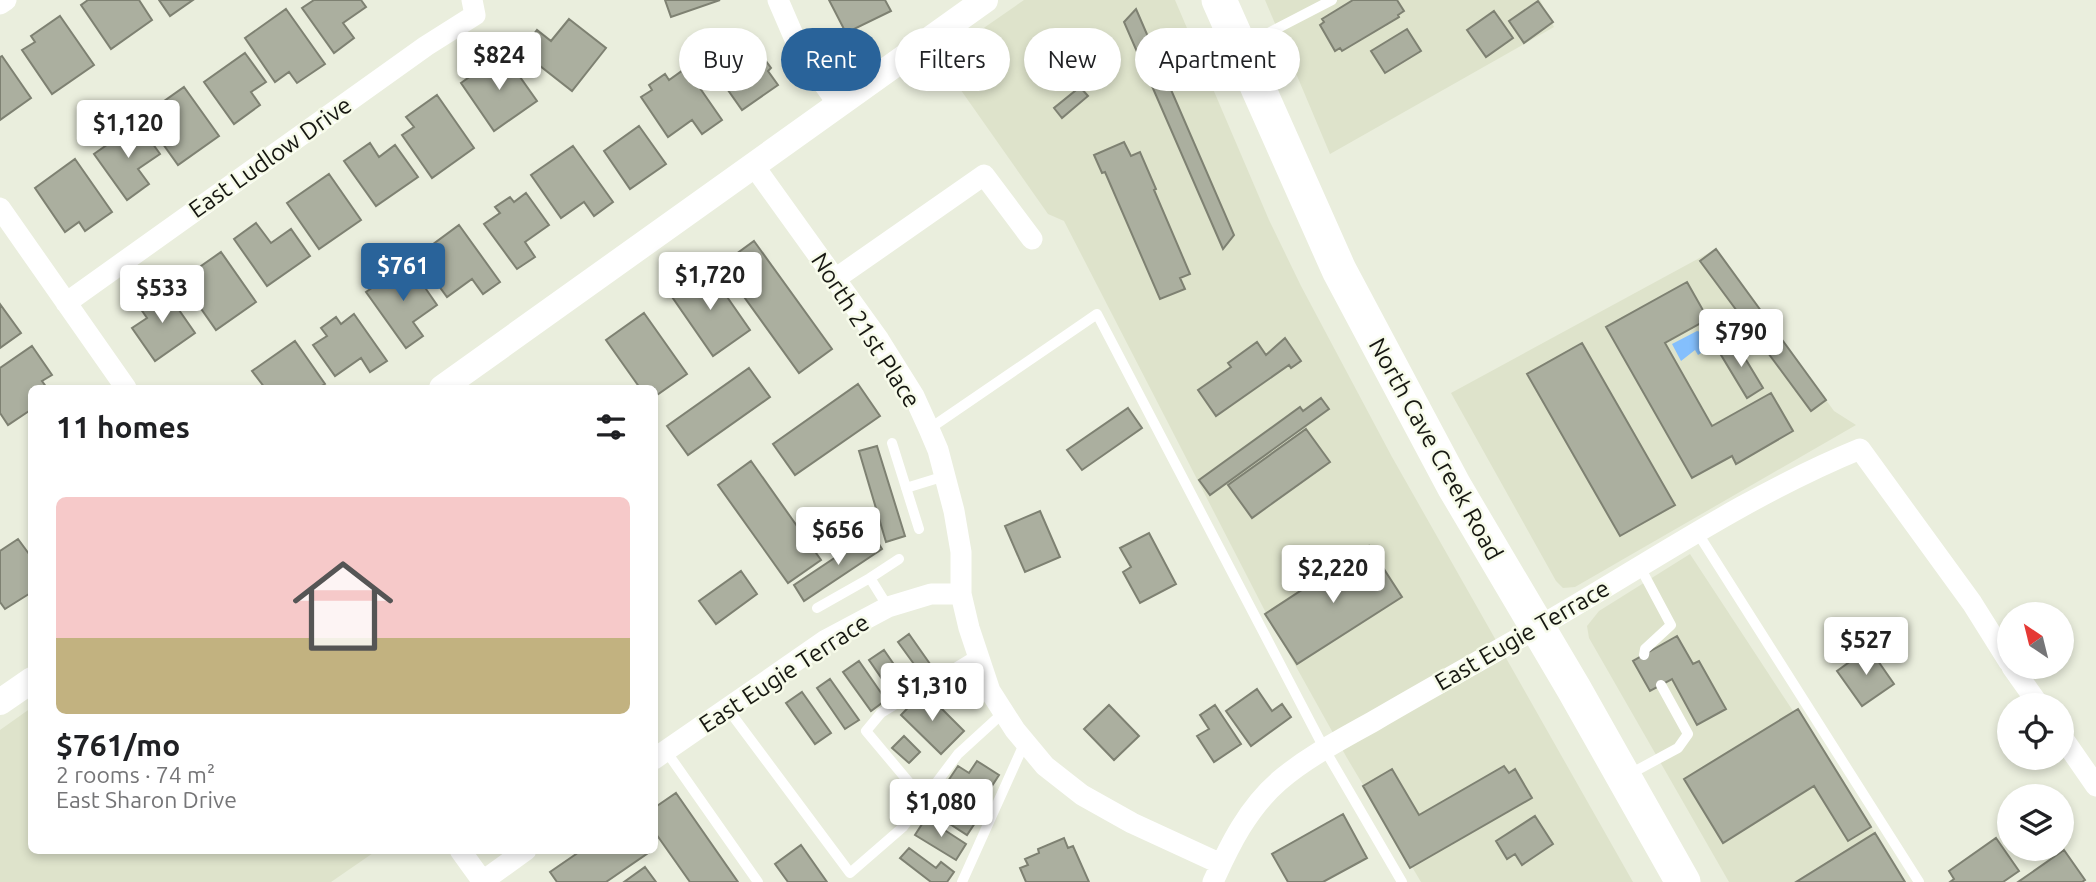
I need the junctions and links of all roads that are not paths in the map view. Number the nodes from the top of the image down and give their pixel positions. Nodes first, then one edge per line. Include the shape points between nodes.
1 (6, 0) edge
2 (778, 0) edge
3 (985, 0) edge
4 (1219, 0) edge
5 (1332, 0) edge
6 (0, 4) edge
7 (474, 7) edge
8 (1231, 28) edge
9 (1278, 28) edge
10 (1259, 91) edge
11 (839, 105) junction
12 (754, 166) junction
13 (0, 208) edge
14 (1032, 239) dead end
15 (835, 279) junction
16 (66, 303) junction
17 (124, 385) edge
18 (446, 385) edge
19 (929, 429) junction
20 (892, 443) dead end
21 (946, 475) junction
22 (906, 488) junction
23 (919, 530) dead end
24 (1697, 532) junction
25 (899, 559) dead end
26 (1640, 567) junction
27 (870, 578) junction
28 (961, 594) junction
29 (888, 607) junction
30 (817, 608) dead end
31 (1537, 628) junction
32 (1997, 643) edge
33 (978, 654) junction
34 (1644, 654) dead end
35 (28, 683) edge
36 (1661, 685) dead end
37 (0, 702) edge
38 (727, 708) junction
39 (1004, 712) junction
40 (1026, 742) junction
41 (1325, 750) junction
42 (2074, 754) edge
43 (660, 755) edge
44 (1623, 778) junction
45 (2096, 786) edge
46 (923, 799) junction
47 (463, 854) edge
48 (521, 854) edge
49 (1217, 873) edge
50 (483, 882) edge
51 (758, 882) edge
52 (962, 882) edge
53 (1402, 882) edge
54 (1683, 882) edge
55 (1919, 882) edge

1 - 6 street
2 - 11 street via 800,51
3 - 11 street
4 - 8 main road, North Cave Creek Road
5 - 9 lane
7 - 16 street, East Ludlow Drive
10 - 31 main road, North Cave Creek Road via 1339,270 1454,486
11 - 12 street
12 - 15 street, North 21st Place
12 - 18 street
13 - 16 street
14 - 15 street via 984,175
15 - 19 street, North 21st Place via 914,397
16 - 17 street
19 - 21 street, North 21st Place
19 - 41 lane via 1097,314
20 - 22 lane
21 - 22 lane
21 - 28 street, North 21st Place via 961,552
22 - 23 lane
24 - 26 street, East Eugie Terrace
24 - 32 street, East Eugie Terrace via 1811,469 1860,449
24 - 55 lane
25 - 27 lane
26 - 31 street, East Eugie Terrace
26 - 34 lane via 1671,625
27 - 29 lane
27 - 30 lane
28 - 29 street, East Eugie Terrace via 931,594
28 - 33 street, North 21st Place
29 - 38 street, East Eugie Terrace via 826,640
31 - 41 street, East Eugie Terrace
31 - 44 main road, North Cave Creek Road
33 - 39 street, North 21st Place via 990,691
33 - 46 lane via 881,712 866,731
35 - 37 street
36 - 44 lane via 1688,734 1678,748
38 - 43 street, East Eugie Terrace
38 - 46 lane via 850,873 902,827
39 - 40 street, North 21st Place
39 - 46 lane via 958,754
40 - 49 street, North 21st Place via 1045,766 1082,795
40 - 52 lane
41 - 49 street, East Eugie Terrace via 1280,780 1249,813
41 - 53 lane
42 - 45 street
43 - 51 lane
44 - 54 main road, North Cave Creek Road
47 - 50 street
48 - 50 street

